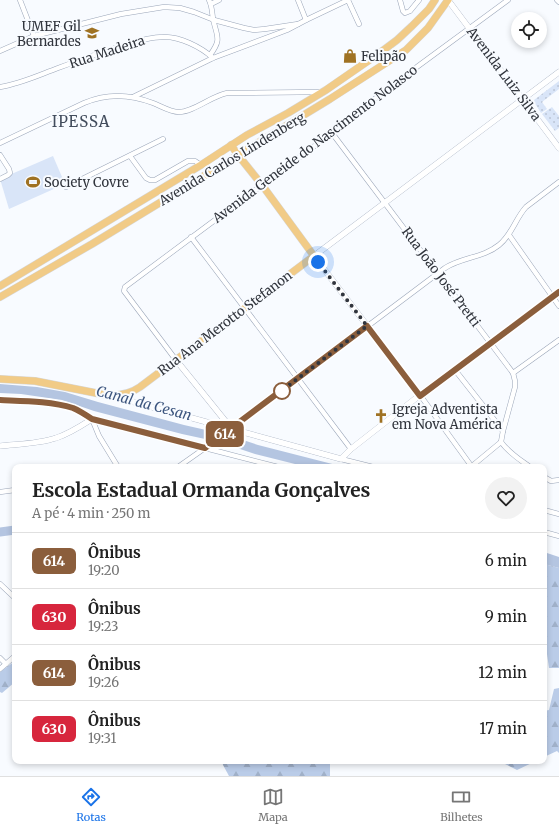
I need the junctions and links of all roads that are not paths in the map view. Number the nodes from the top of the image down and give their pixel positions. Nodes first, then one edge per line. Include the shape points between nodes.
1 (20, 0) edge
2 (219, 0) edge
3 (298, 0) edge
4 (348, 0) edge
5 (400, 0) edge
6 (419, 0) edge
7 (435, 0) edge
8 (448, 0) edge
9 (508, 0) edge
10 (210, 2) edge
11 (214, 20) junction
12 (306, 20) junction
13 (298, 24) junction
14 (359, 24) dead end
15 (470, 29) junction
16 (34, 36) junction
17 (0, 51) edge
18 (211, 56) junction
19 (559, 72) edge
20 (0, 87) edge
21 (321, 92) junction
22 (133, 97) junction
23 (523, 99) junction
24 (332, 133) junction
25 (163, 139) dead end
26 (0, 143) edge
27 (231, 145) junction
28 (559, 148) edge
29 (0, 155) edge
30 (238, 155) junction
31 (130, 156) junction
32 (201, 165) junction
33 (0, 179) edge
34 (559, 182) edge
35 (262, 185) junction
36 (66, 187) dead end
37 (385, 202) junction
38 (509, 235) junction
39 (191, 237) junction
40 (314, 256) junction
41 (438, 272) junction
42 (0, 286) edge
43 (559, 292) edge
44 (552, 296) junction
45 (0, 298) edge
46 (559, 306) edge
47 (245, 308) junction
48 (367, 326) junction
49 (559, 340) edge
50 (490, 343) junction
51 (176, 360) junction
52 (455, 370) junction
53 (514, 373) junction
54 (298, 378) junction
55 (0, 379) edge
56 (106, 395) junction
57 (420, 396) junction
58 (0, 400) edge
59 (82, 413) junction
60 (92, 419) junction
61 (83, 424) junction
62 (232, 428) junction
63 (503, 431) junction
64 (501, 442) junction
65 (0, 446) edge
66 (205, 448) junction
67 (351, 449) junction
68 (341, 459) junction
69 (116, 464) edge
70 (183, 464) edge
71 (266, 464) edge
72 (361, 464) edge
73 (470, 464) edge
74 (475, 464) edge
75 (526, 464) edge
76 (547, 479) edge
77 (559, 480) edge
78 (12, 490) edge
79 (0, 492) edge
80 (547, 511) edge
81 (559, 514) edge
82 (547, 533) edge
83 (559, 536) edge
84 (0, 584) edge
85 (12, 595) edge
86 (0, 658) edge
87 (12, 659) edge
88 (6, 664) junction
89 (0, 669) edge

1 - 16 street
2 - 10 street
3 - 12 street
4 - 12 street
4 - 14 street
5 - 6 street via 405,12 410,11
7 - 21 main road, Avenida Carlos Lindenberg via 397,40
8 - 15 street, Avenida Luiz Silva
8 - 30 main road, Avenida Carlos Lindenberg via 428,28 406,50 330,100
9 - 15 street, Avenida Geneide do Nascimento Nolasco
10 - 11 street
11 - 13 street via 254,30
11 - 16 street via 180,8 164,7 121,14
11 - 18 street via 218,37
12 - 13 street
13 - 18 street
15 - 23 street, Avenida Luiz Silva
15 - 24 street, Avenida Geneide do Nascimento Nolasco
16 - 17 street
18 - 20 street, Rua Madeira via 177,38 148,38
18 - 22 street
19 - 23 street, Rua Ana Merotto Stefanon
21 - 22 street via 229,93 181,112
21 - 27 main road, Avenida Carlos Lindenberg
22 - 26 street via 119,95 90,100
23 - 28 street, Avenida Luiz Silva
23 - 37 street, Rua Ana Merotto Stefanon
24 - 35 street, Avenida Geneide do Nascimento Nolasco
24 - 37 street, Rua João José Pretti
25 - 31 street
27 - 30 main road
27 - 32 main road, Avenida Carlos Lindenberg
29 - 33 street via 10,173
30 - 35 main road
30 - 45 main road, Avenida Carlos Lindenberg
31 - 32 street via 150,180 155,180 188,162
31 - 36 street
32 - 42 main road, Avenida Carlos Lindenberg
34 - 38 street via 526,207
35 - 39 street, Avenida Geneide do Nascimento Nolasco
35 - 40 main road
37 - 40 street, Rua Ana Merotto Stefanon
37 - 41 street, Rua João José Pretti
38 - 41 street via 491,251 453,263
38 - 44 street
39 - 47 street
39 - 51 street, Avenida Geneide do Nascimento Nolasco via 124,289
40 - 47 main road, Rua Ana Merotto Stefanon
40 - 48 street
41 - 48 street
41 - 50 street, Rua João José Pretti
43 - 44 street
44 - 46 street
44 - 50 street
47 - 51 main road, Rua Ana Merotto Stefanon
47 - 54 street
48 - 54 street
48 - 57 street
49 - 53 street
50 - 52 street
50 - 53 street, Rua João José Pretti
51 - 56 main road, Rua Ana Merotto Stefanon via 133,391 122,395
51 - 62 street
52 - 57 street
52 - 63 street
53 - 63 street via 515,388
54 - 62 street
54 - 67 street
55 - 56 main road, Rua Ana Merotto Stefanon via 35,381
56 - 62 street
57 - 67 street
57 - 73 street
58 - 59 street via 64,406
59 - 60 street
59 - 61 street
60 - 61 street
60 - 66 street
60 - 69 street
61 - 65 street via 46,441
62 - 66 street
62 - 68 street
63 - 64 street
64 - 74 street
64 - 75 street
66 - 70 street
66 - 71 street
67 - 68 street
68 - 72 street
76 - 77 street
78 - 79 street
80 - 81 street
82 - 83 street
84 - 85 street
86 - 88 street
87 - 88 street
88 - 89 street

